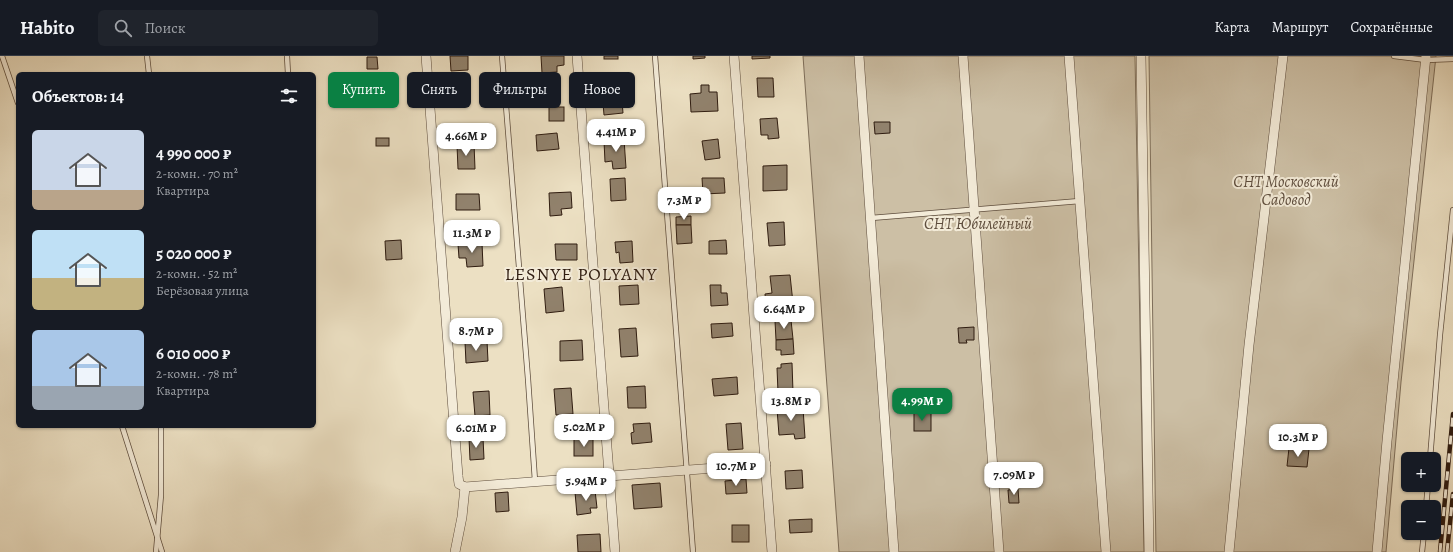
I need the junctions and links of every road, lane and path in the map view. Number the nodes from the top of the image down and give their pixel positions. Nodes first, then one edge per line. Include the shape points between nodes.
1 (2, 56) edge
2 (147, 56) edge
3 (287, 56) edge
4 (426, 56) edge
5 (502, 56) edge
6 (577, 56) edge
7 (655, 56) edge
8 (734, 56) edge
9 (859, 56) edge
10 (963, 56) edge
11 (1069, 56) edge
12 (1141, 56) edge
13 (1282, 56) edge
14 (1394, 56) edge
15 (1426, 58) edge
16 (1453, 59) edge
17 (149, 72) edge
18 (288, 72) edge
19 (16, 97) edge
20 (1080, 201) junction
21 (974, 209) junction
22 (1453, 210) edge
23 (871, 218) junction
24 (123, 428) edge
25 (160, 428) edge
26 (1431, 452) edge
27 (766, 464) junction
28 (687, 470) junction
29 (610, 476) junction
30 (535, 481) junction
31 (465, 487) junction
32 (158, 538) junction
33 (1423, 540) edge
34 (156, 552) edge
35 (162, 552) edge
36 (455, 552) edge
37 (615, 552) edge
38 (693, 552) edge
39 (772, 552) edge
40 (894, 552) edge
41 (999, 552) edge
42 (1106, 552) edge
43 (1149, 552) edge
44 (1229, 552) edge
45 (1378, 552) edge
46 (1422, 552) edge

1 - 19 lane
2 - 17 lane
3 - 18 lane
4 - 31 street via 458,476 460,484
5 - 30 lane
6 - 29 street
7 - 28 lane
8 - 27 street
9 - 23 street
10 - 21 street
11 - 20 street
12 - 43 street
13 - 44 street via 1249,345
14 - 15 lane
15 - 16 lane
15 - 45 street
20 - 21 lane
20 - 42 street
21 - 23 lane
21 - 41 street
22 - 26 lane
23 - 40 street
24 - 32 lane
25 - 32 lane via 161,495
27 - 28 street
27 - 39 street
28 - 29 street
28 - 38 lane
29 - 30 street
29 - 37 street
30 - 31 street
31 - 36 street
32 - 34 lane
32 - 35 lane
33 - 46 lane

